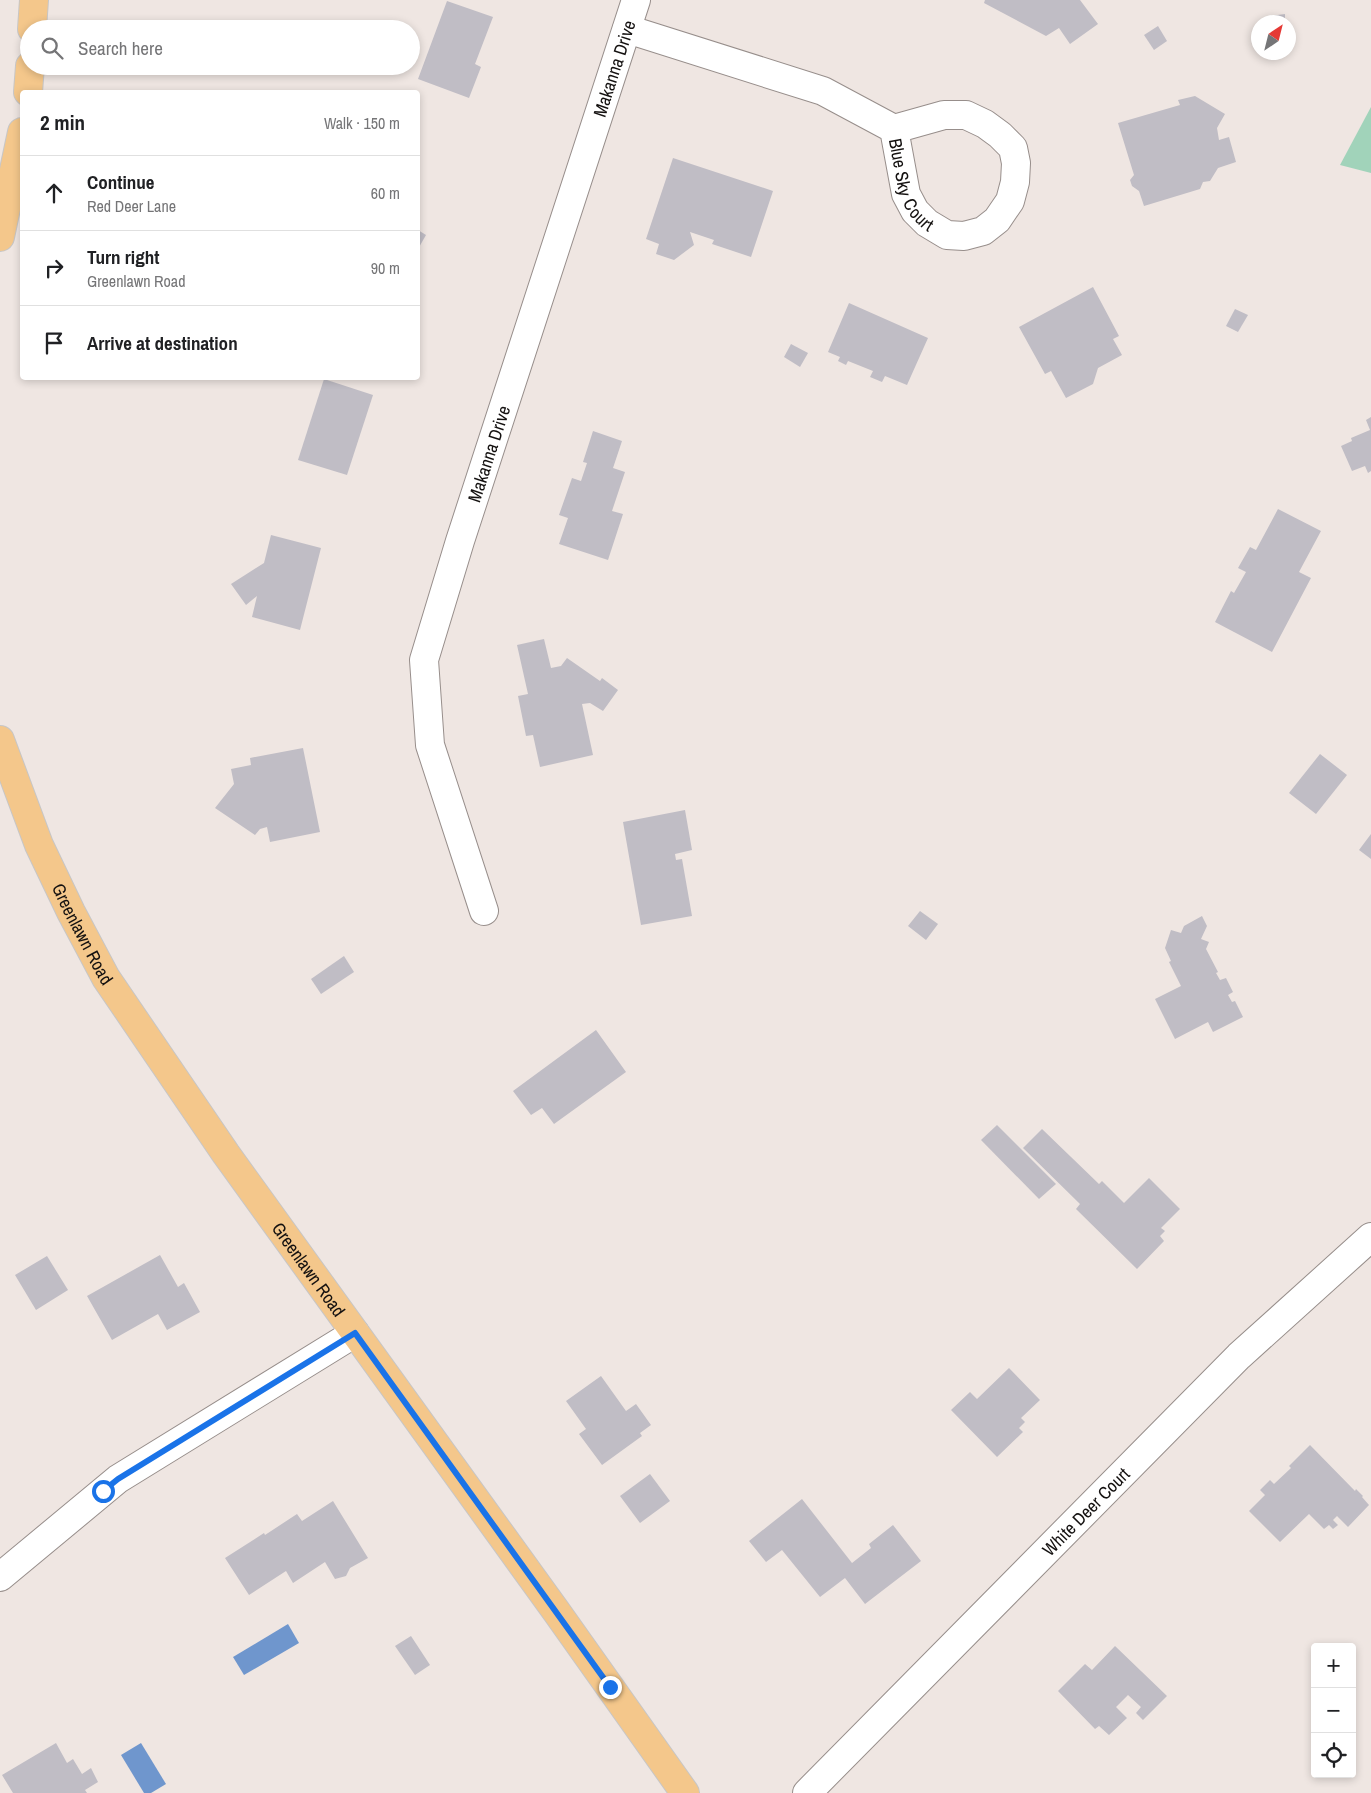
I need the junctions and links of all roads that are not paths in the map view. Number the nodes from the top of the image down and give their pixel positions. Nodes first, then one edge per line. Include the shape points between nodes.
1 (34, 0) edge
2 (636, 0) edge
3 (33, 20) edge
4 (627, 29) junction
5 (29, 75) edge
6 (28, 90) edge
7 (894, 129) junction
8 (20, 141) edge
9 (0, 236) edge
10 (0, 740) edge
11 (484, 911) dead end
12 (1371, 1237) edge
13 (355, 1333) junction
14 (0, 1577) edge
15 (686, 1793) edge
16 (807, 1793) edge

1 - 3 main road
2 - 4 street, Makanna Drive
4 - 7 street, Blue Sky Court via 823,90
4 - 11 street, Makanna Drive via 424,660 430,744
5 - 6 main road
7 - 7 street, Blue Sky Court via 906,194 915,211 927,223 947,235 964,236 983,231 998,220 1010,200 1016,163 1013,148 1000,135 966,115 944,115
8 - 9 main road
10 - 13 main road, Greenlawn Road via 40,845 106,978 226,1154
12 - 16 street, White Deer Court via 1239,1356
13 - 14 street via 118,1479
13 - 15 main road, Greenlawn Road

